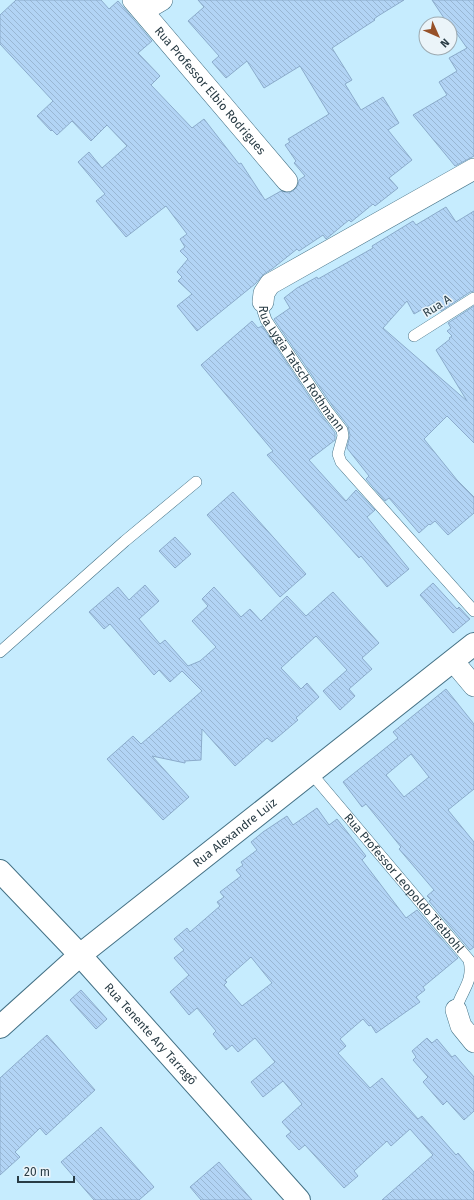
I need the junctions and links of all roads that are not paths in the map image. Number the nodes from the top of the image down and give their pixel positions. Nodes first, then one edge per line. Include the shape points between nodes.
1 (162, 0) edge
2 (138, 6) edge
3 (474, 169) edge
4 (286, 181) dead end
5 (474, 298) edge
6 (263, 302) joint
7 (414, 336) dead end
8 (196, 482) dead end
9 (474, 611) edge
10 (474, 644) edge
11 (0, 652) edge
12 (453, 661) junction
13 (474, 686) edge
14 (311, 773) junction
15 (0, 871) edge
16 (80, 956) junction
17 (456, 1010) joint
18 (0, 1027) edge
19 (474, 1042) edge
20 (299, 1200) edge

1 - 2 street
2 - 4 street, Rua Professor Elbio Rodrigues
3 - 6 street, Rua Lygia Tatsch Rothmann via 270,284 264,293
5 - 7 lane, Rua A
6 - 9 lane, Rua Lygia Tatsch Rothmann via 266,320 342,430 338,454 340,462
8 - 11 lane
10 - 12 street, Rua Alexandre Luiz
12 - 13 street
12 - 14 street, Rua Alexandre Luiz
14 - 16 street, Rua Alexandre Luiz
14 - 17 lane, Rua Professor Leopoldo Tietbohl via 469,960 473,974
15 - 16 street, Rua Tenente Ary Tarragô
16 - 18 street, Rua Alexandre Luiz
16 - 20 street, Rua Tenente Ary Tarragô
17 - 19 street, Rua Professor Leopoldo Tietbohl via 461,1026

